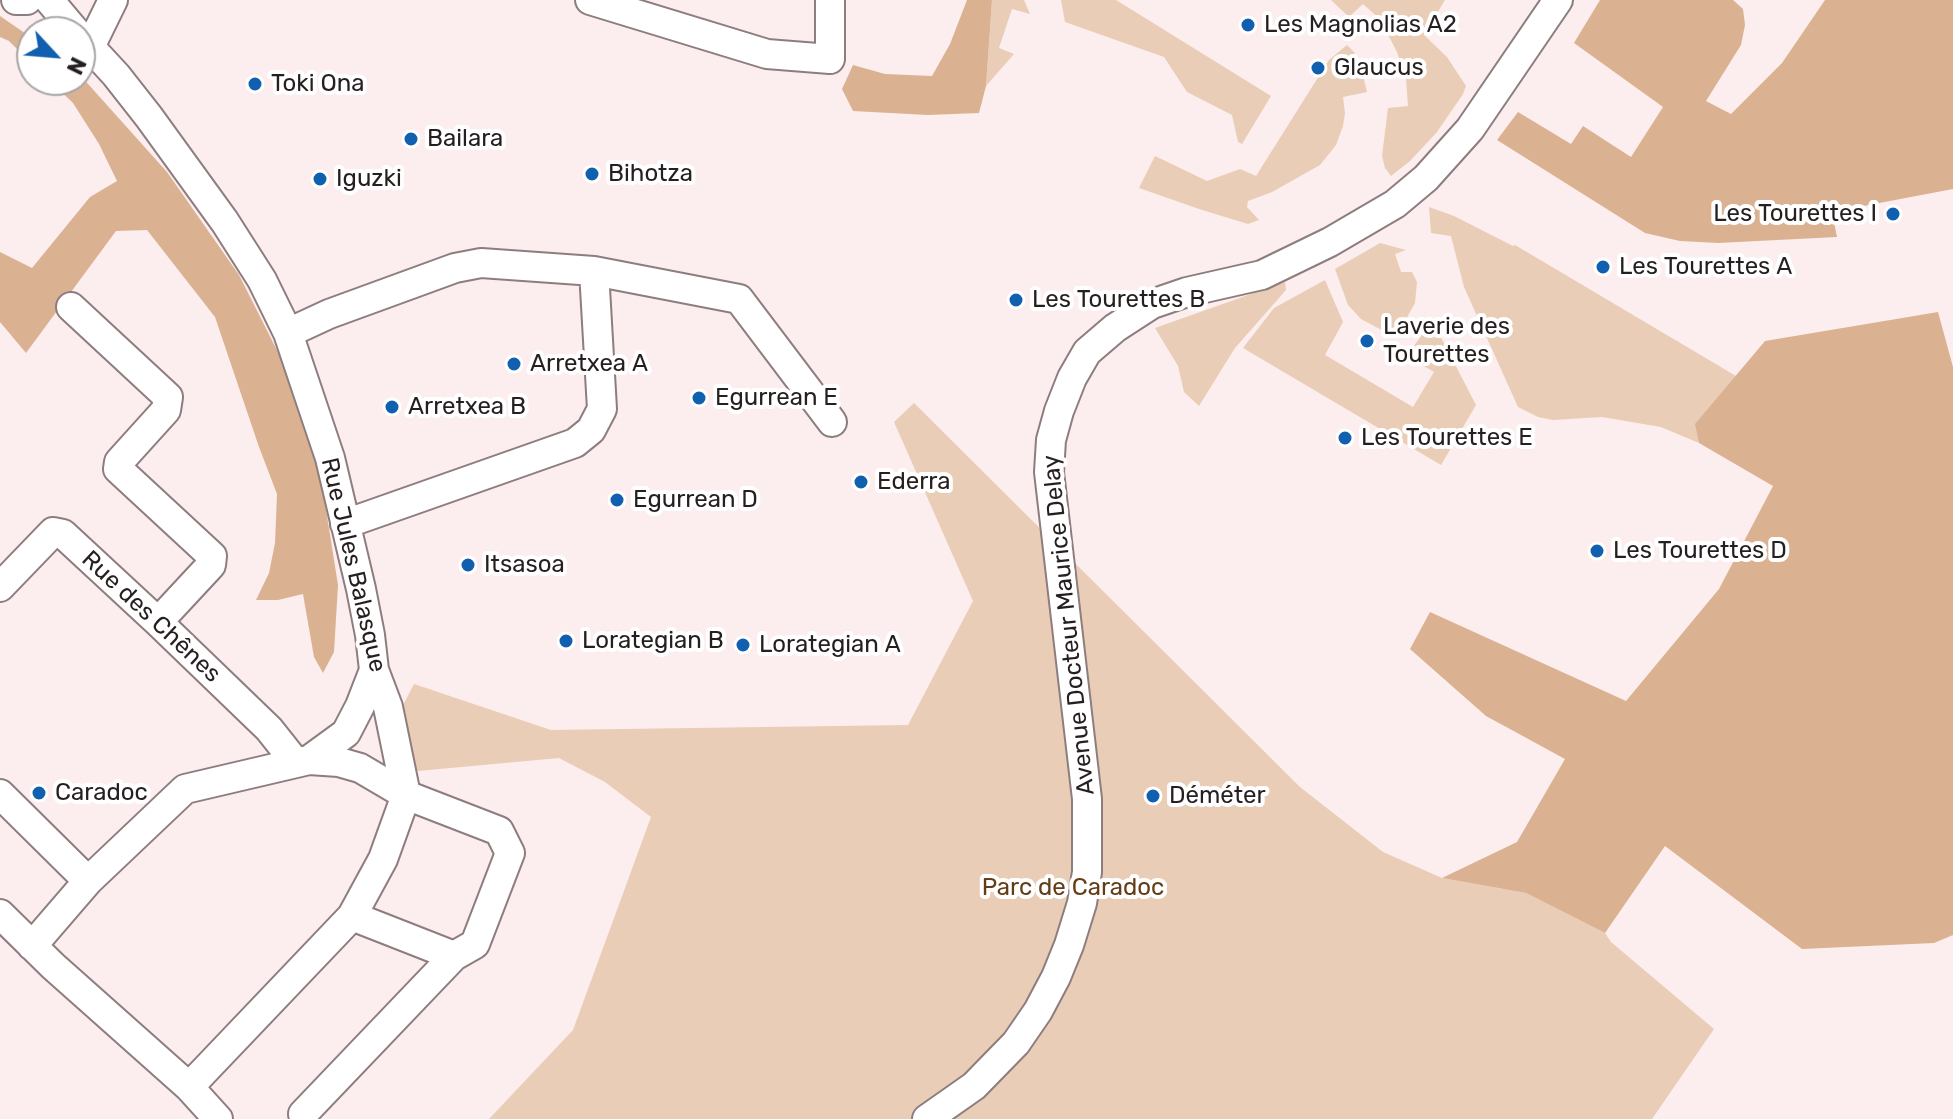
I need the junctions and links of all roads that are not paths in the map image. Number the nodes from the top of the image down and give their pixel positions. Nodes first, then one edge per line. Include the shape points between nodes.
1 (16, 0) edge
2 (27, 0) edge
3 (49, 0) edge
4 (113, 0) edge
5 (590, 0) edge
6 (830, 0) edge
7 (1558, 0) edge
8 (63, 16) edge
9 (96, 21) edge
10 (96, 53) edge
11 (594, 271) junction
12 (71, 307) dead end
13 (288, 333) junction
14 (832, 422) dead end
15 (345, 524) junction
16 (0, 587) edge
17 (158, 622) junction
18 (374, 670) junction
19 (302, 762) junction
20 (0, 794) edge
21 (406, 795) junction
22 (88, 881) junction
23 (0, 914) edge
24 (352, 916) junction
25 (32, 946) junction
26 (454, 956) junction
27 (189, 1087) junction
28 (303, 1114) dead end
29 (218, 1119) edge
30 (927, 1119) edge

1 - 2 street
3 - 8 street, Rue Jules Balasque
4 - 9 street
5 - 6 street via 767,54 830,59
7 - 30 street, Avenue Docteur Maurice Delay via 1470,129 1395,204 1262,275 1152,304 1087,352 1072,378 1051,440 1049,472 1087,799 1082,903 1056,977 1016,1043 974,1086
10 - 13 street, Rue Jules Balasque via 225,222
11 - 13 street via 481,263 455,268
11 - 14 street via 739,299
11 - 15 street via 603,391 602,409 591,430 575,443
12 - 17 street via 168,397 166,410 118,469 212,556 211,565
13 - 15 street, Rue Jules Balasque via 330,458
15 - 18 street, Rue Jules Balasque
16 - 17 street, Rue des Chênes via 53,532 63,534
17 - 19 street, Rue des Chênes
18 - 19 street via 346,733
18 - 21 street, Rue Jules Balasque via 388,707
19 - 21 street via 360,768
19 - 22 street via 185,789
20 - 22 street
21 - 24 street via 383,859
21 - 26 street via 499,831 510,853 475,944
22 - 25 street
23 - 25 street
24 - 26 street
24 - 27 street
25 - 27 street
26 - 28 street
27 - 29 street

